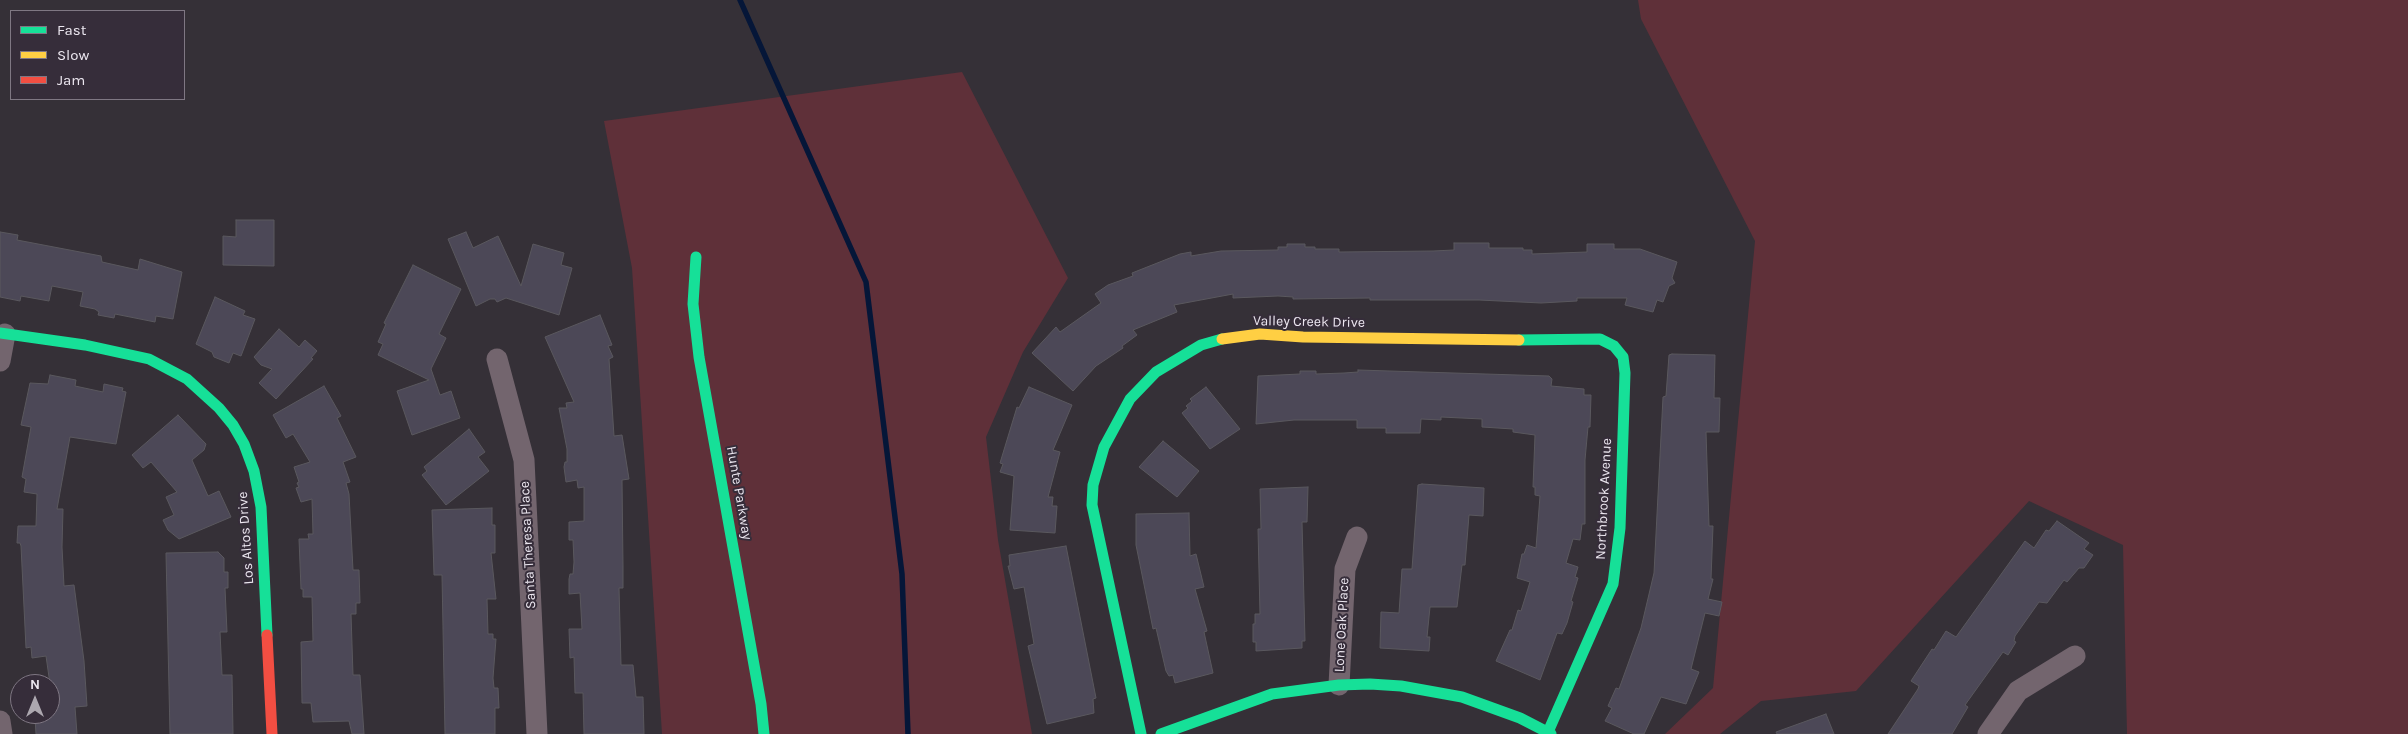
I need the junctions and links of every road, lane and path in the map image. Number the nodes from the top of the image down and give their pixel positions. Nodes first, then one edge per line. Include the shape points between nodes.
1 (696, 257) dead end
2 (2, 333) edge
3 (1614, 346) joint
4 (497, 359) dead end
5 (0, 361) edge
6 (1357, 537) dead end
7 (2075, 656) dead end
8 (1340, 685) junction
9 (0, 721) edge
10 (1549, 733) edge
11 (2, 734) edge
12 (272, 734) edge
13 (537, 734) edge
14 (764, 734) edge
15 (1140, 734) edge
16 (1161, 734) edge
17 (1988, 734) edge

1 - 14 street, Hunte Parkway via 694,304 700,357
2 - 5 street
2 - 12 street, Los Altos Drive via 85,345 149,360 187,379 233,425 254,471 261,506
3 - 10 street, Northbrook Avenue via 1622,357 1625,373 1620,528 1613,584
3 - 15 street, Valley Creek Drive via 1600,339 1260,334 1201,345 1156,372 1130,398 1112,428 1097,470 1092,505
4 - 13 street, Santa Theresa Place via 524,460
6 - 8 street, Lone Oak Place via 1345,569
7 - 17 street via 2018,691
8 - 10 street via 1401,686 1454,696 1492,707
8 - 16 street via 1272,694
9 - 11 street

